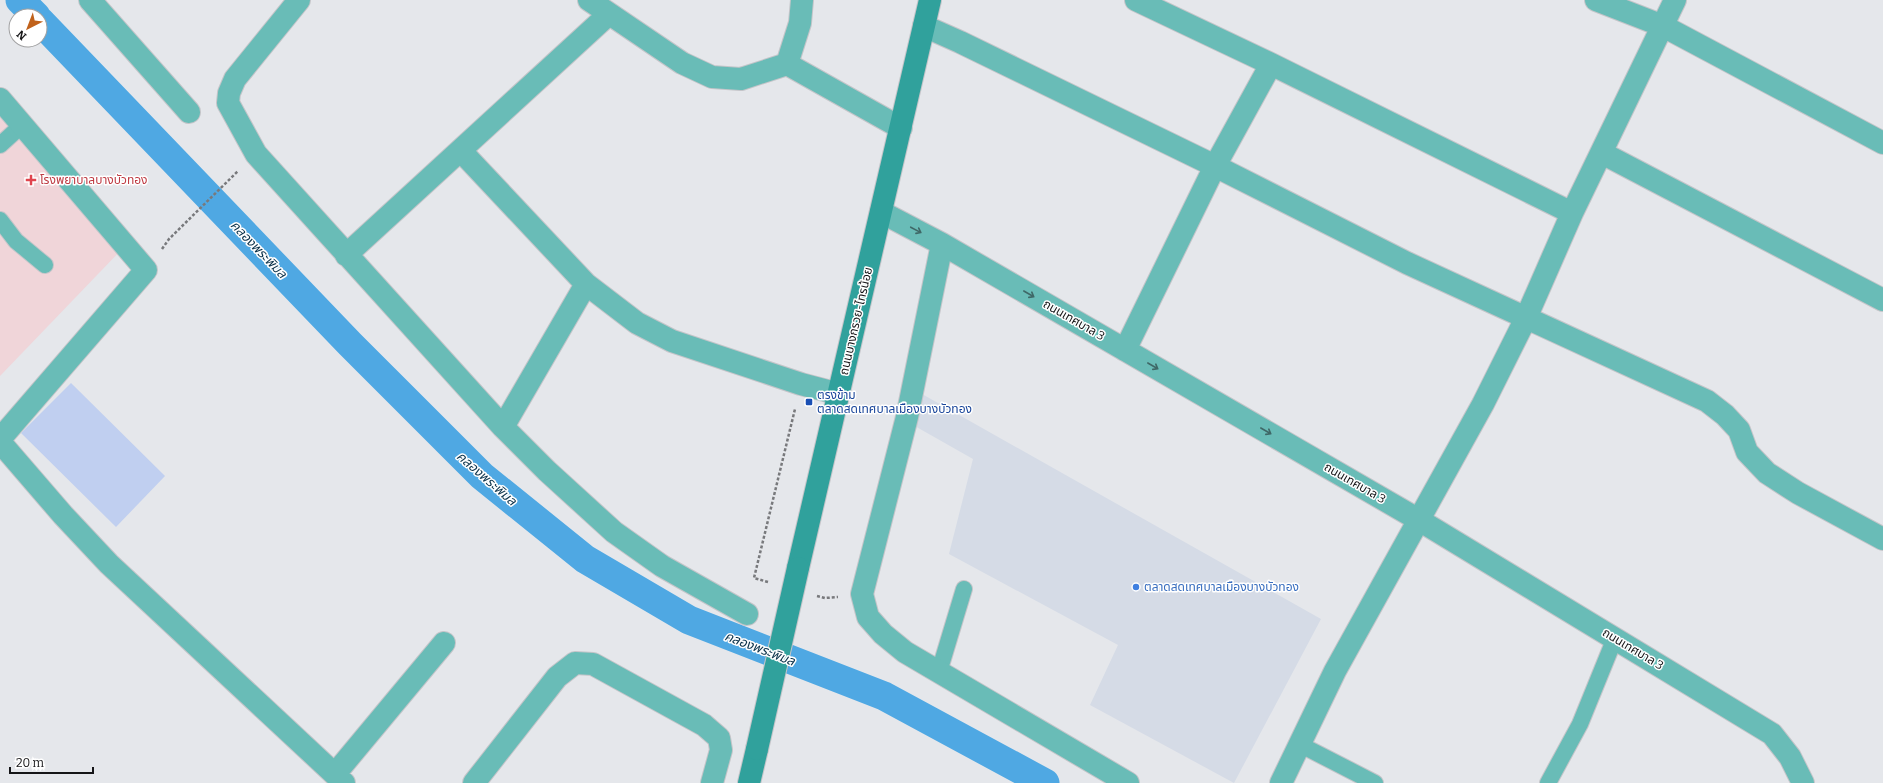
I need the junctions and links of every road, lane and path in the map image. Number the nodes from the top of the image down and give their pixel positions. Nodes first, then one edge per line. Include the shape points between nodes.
1 (90, 0) edge
2 (299, 0) edge
3 (589, 0) edge
4 (802, 0) edge
5 (930, 0) edge
6 (1136, 0) edge
7 (1596, 0) edge
8 (1675, 0) edge
9 (609, 14) junction
10 (924, 26) junction
11 (1662, 26) junction
12 (787, 64) junction
13 (1270, 64) junction
14 (0, 99) edge
15 (189, 112) dead end
16 (22, 125) junction
17 (901, 128) junction
18 (1883, 143) edge
19 (0, 145) edge
20 (461, 151) junction
21 (1602, 153) junction
22 (243, 166) dead end
23 (1215, 166) junction
24 (881, 212) junction
25 (1572, 213) junction
26 (0, 220) edge
27 (169, 239) dead end
28 (942, 244) junction
29 (346, 255) junction
30 (45, 265) dead end
31 (586, 284) junction
32 (1883, 300) edge
33 (1526, 318) junction
34 (1125, 350) junction
35 (839, 394) junction
36 (503, 426) junction
37 (2, 448) edge
38 (1419, 520) junction
39 (1883, 539) edge
40 (964, 589) dead end
41 (747, 614) dead end
42 (1615, 638) junction
43 (444, 643) dead end
44 (939, 672) junction
45 (1300, 744) junction
46 (339, 779) edge
47 (1801, 782) edge
48 (474, 783) edge
49 (712, 783) edge
50 (749, 783) edge
51 (1128, 783) edge
52 (1281, 783) edge
53 (1375, 783) edge
54 (1548, 783) edge

1 - 15 street
2 - 29 street via 235,79 228,103 256,154
3 - 9 street
4 - 12 street via 800,23
5 - 10 main road, ถนนบางกรวย-ไทรน้อย
6 - 13 street
7 - 11 street
8 - 11 street
9 - 12 street via 682,63 712,77 741,79
9 - 20 street
10 - 17 main road, ถนนบางกรวย-ไทรน้อย
10 - 23 street
11 - 18 street
11 - 21 street
12 - 17 street
13 - 23 street
13 - 25 street
14 - 16 street
16 - 19 lane
16 - 37 street via 146,270
17 - 24 main road, ถนนบางกรวย-ไทรน้อย
20 - 29 street
20 - 31 street
21 - 25 street
21 - 32 street
22 - 27 path
23 - 33 street via 1407,263
23 - 34 street
24 -> 28 street, ถนนเทศบาล 3
24 - 35 main road, ถนนบางกรวย-ไทรน้อย
25 - 33 street
26 - 30 lane via 16,241
28 -> 34 street, ถนนเทศบาล 3
28 - 44 street via 907,417 862,594 868,617 883,634
29 - 36 street
31 - 35 street via 637,324 672,341
31 - 36 street
33 - 38 street via 1483,404
33 - 39 street via 1707,402 1725,414 1739,430 1747,452 1767,473 1798,493
34 -> 38 street, ถนนเทศบาล 3
35 - 50 main road, ถนนบางกรวย-ไทรน้อย, bridge
36 - 41 street via 547,471 614,532 662,566
37 - 46 street via 109,564
38 - 42 street, ถนนเทศบาล 3
38 - 45 street via 1335,671
40 - 44 lane
42 - 47 street, ถนนเทศบาล 3 via 1772,734 1790,757
42 - 54 lane via 1580,724
43 - 46 street
44 - 51 street
45 - 52 street
45 - 53 lane
48 - 49 street via 557,677 574,663 593,664 704,725 719,738 721,750

